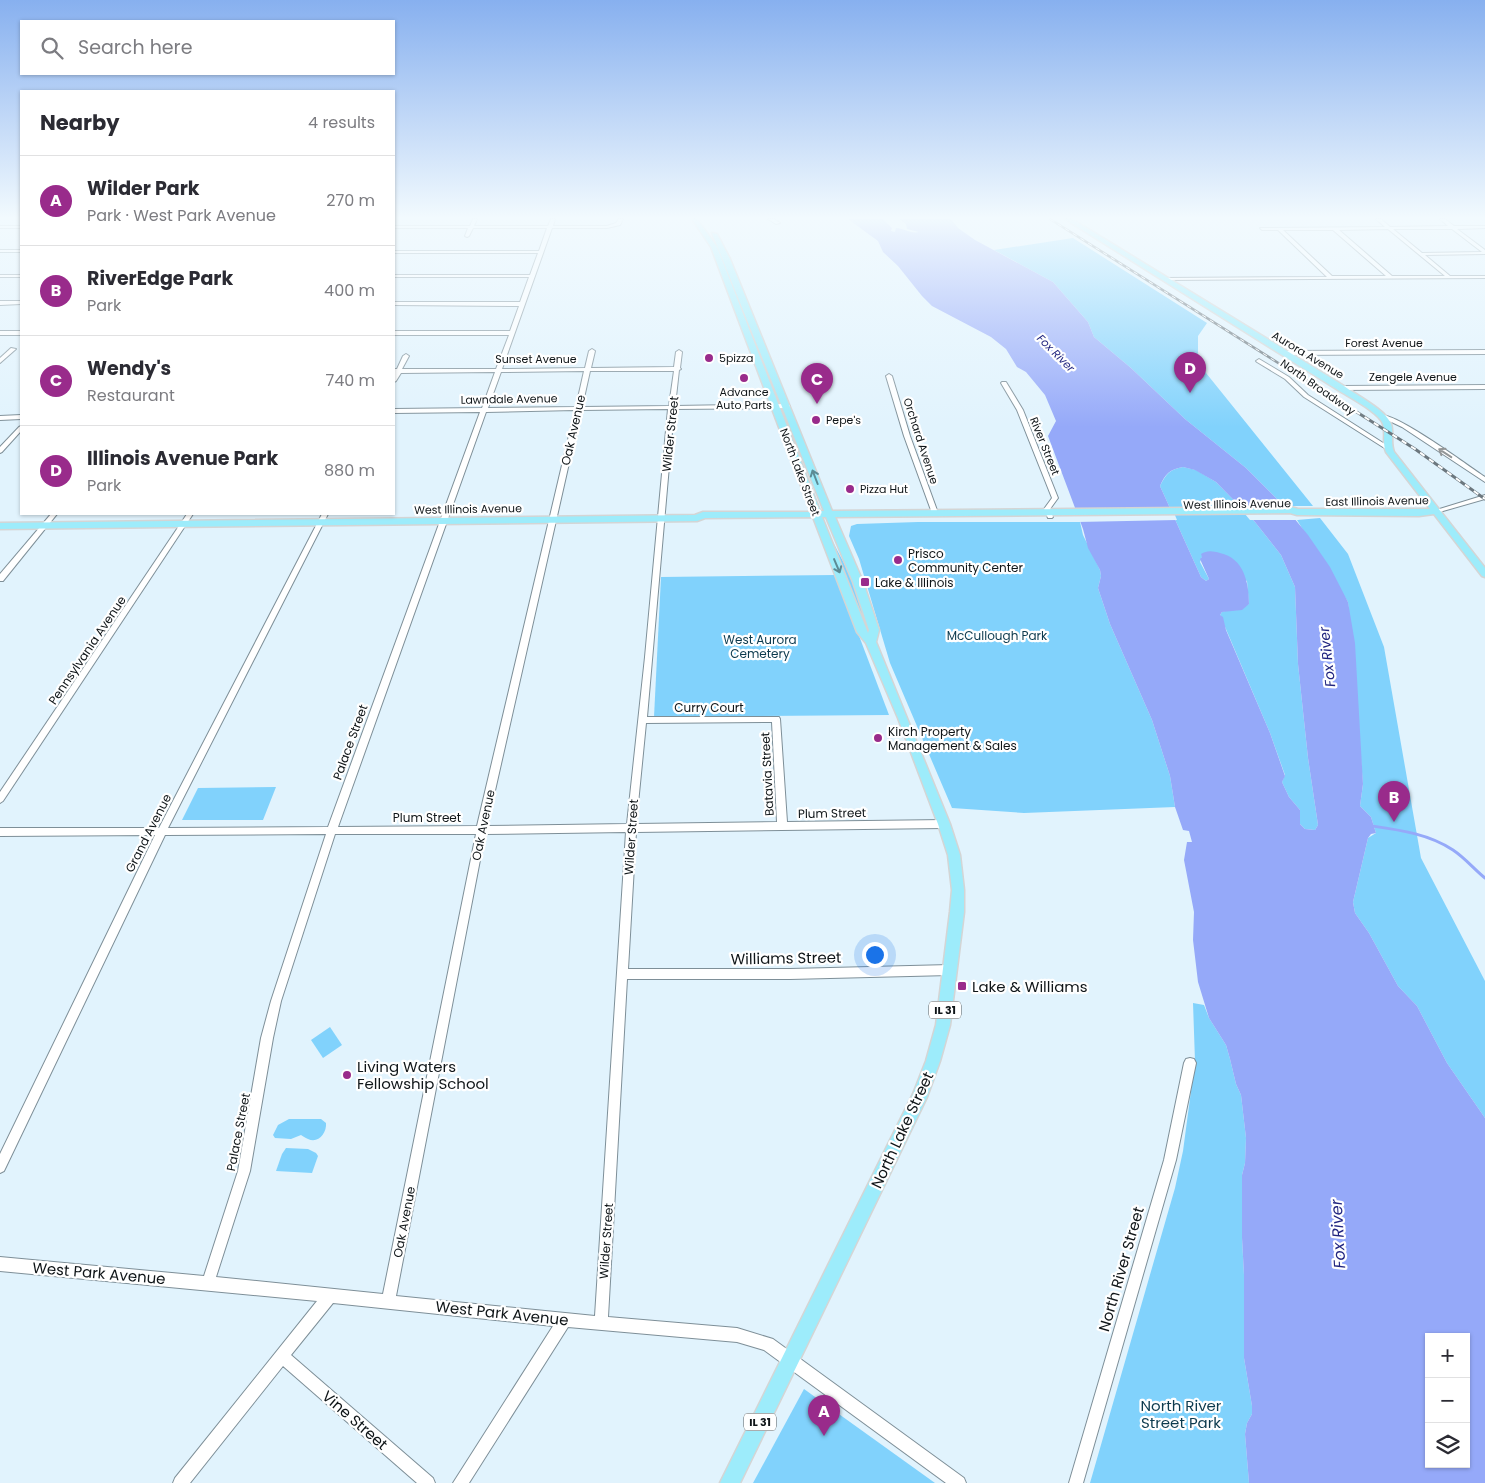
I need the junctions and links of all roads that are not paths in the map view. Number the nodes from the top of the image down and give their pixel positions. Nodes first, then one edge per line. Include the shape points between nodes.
1 (528, 288) edge
2 (730, 288) edge
3 (739, 288) edge
4 (1179, 288) edge
5 (0, 303) edge
6 (20, 303) edge
7 (395, 303) edge
8 (522, 304) junction
9 (0, 333) edge
10 (20, 333) edge
11 (395, 333) edge
12 (512, 333) junction
13 (13, 349) dead end
14 (592, 351) dead end
15 (679, 352) dead end
16 (1485, 352) edge
17 (1284, 353) junction
18 (406, 356) dead end
19 (0, 361) edge
20 (1259, 361) dead end
21 (678, 368) junction
22 (498, 369) junction
23 (588, 369) junction
24 (396, 371) edge
25 (889, 376) dead end
26 (1004, 383) dead end
27 (1477, 387) junction
28 (1485, 387) edge
29 (1341, 388) junction
30 (1485, 394) edge
31 (787, 406) junction
32 (775, 407) junction
33 (672, 408) junction
34 (578, 409) junction
35 (483, 410) junction
36 (395, 411) edge
37 (1383, 416) junction
38 (20, 417) edge
39 (0, 418) edge
40 (20, 429) edge
41 (1388, 448) junction
42 (0, 450) edge
43 (1485, 480) edge
44 (1485, 497) edge
45 (823, 500) junction
46 (1436, 511) junction
47 (935, 512) junction
48 (1297, 512) joint
49 (858, 514) junction
50 (53, 515) edge
51 (189, 515) edge
52 (1049, 515) junction
53 (816, 517) junction
54 (830, 517) junction
55 (323, 518) edge
56 (661, 518) junction
57 (552, 520) junction
58 (443, 521) junction
59 (184, 524) junction
60 (45, 525) junction
61 (0, 526) edge
62 (1485, 574) edge
63 (0, 579) edge
64 (872, 642) junction
65 (642, 720) junction
66 (776, 720) joint
67 (0, 799) edge
68 (944, 824) junction
69 (782, 826) junction
70 (631, 828) junction
71 (332, 830) junction
72 (481, 830) junction
73 (162, 831) junction
74 (0, 832) edge
75 (950, 970) junction
76 (622, 974) junction
77 (1190, 1063) dead end
78 (0, 1167) edge
79 (0, 1264) edge
80 (208, 1283) junction
81 (330, 1296) junction
82 (388, 1301) junction
83 (564, 1320) junction
84 (601, 1324) junction
85 (282, 1356) junction
86 (790, 1361) junction
87 (180, 1483) edge
88 (428, 1483) edge
89 (460, 1483) edge
90 (730, 1483) edge
91 (959, 1483) edge
92 (1076, 1483) edge

1 - 8 street, Palace Street
2 - 32 main road, North Lake Street / IL 31
3 - 31 main road, North Lake Street
4 - 17 main road, Aurora Avenue
5 - 6 street
7 - 8 street
8 - 12 street, Palace Street
9 - 10 street
11 - 12 street
12 - 22 street, Palace Street
13 - 19 street
14 - 23 street, Oak Avenue
15 - 21 street, Wilder Street
16 - 17 street, Forest Avenue
17 - 29 main road, Aurora Avenue
18 - 24 street
20 - 41 street, North Broadway via 1287,378 1306,396
21 - 23 street, Sunset Avenue
21 - 33 street, Wilder Street
22 - 23 street, Sunset Avenue
22 - 24 street, Sunset Avenue
22 - 35 street, Palace Street
23 - 34 street, Oak Avenue
25 - 47 street, Orchard Avenue
26 - 52 street, River Street via 1020,410 1054,498 1047,509
27 - 28 street, Zengele Avenue
27 - 29 street, Zengele Avenue
27 - 30 street
29 - 37 main road, Aurora Avenue
31 - 32 street, Lawndale Avenue
45 -> 31 main road, North Lake Street
32 - 33 street, Lawndale Avenue
32 - 53 main road, North Lake Street / IL 31
33 - 34 street, Lawndale Avenue
33 - 56 street, Wilder Street
34 - 35 street, Lawndale Avenue
34 - 57 street, Oak Avenue
35 - 36 street, Lawndale Avenue
35 - 58 street, Palace Street
37 - 41 main road via 1389,427
43 -> 37 street, Aurora Avenue via 1404,426
38 - 39 street
40 - 42 street
41 - 46 main road, North Broadway
44 - 46 street, East Illinois Avenue
45 - 49 main road
45 - 54 main road, North Lake Street
46 - 48 main road, East Illinois Avenue
46 - 62 main road, North Broadway
47 - 49 main road, West Illinois Avenue
47 - 52 main road, West Illinois Avenue
48 - 52 main road, West Illinois Avenue via 1296,515
49 - 54 main road, West Illinois Avenue
50 - 60 street
51 - 59 street, Pennsylvania Avenue
52 - 54 main road, West Illinois Avenue
53 - 54 main road, West Illinois Avenue
53 - 56 main road, West Illinois Avenue via 709,522 696,518
53 -> 64 main road, North Lake Street / IL 31 via 862,632
54 - 64 main road, North Lake Street via 867,606 874,630
55 - 58 main road, West Illinois Avenue
55 - 59 main road, West Illinois Avenue
55 - 73 street, Grand Avenue
56 - 57 main road, West Illinois Avenue
56 - 65 street, Wilder Street
57 - 58 main road, West Illinois Avenue
57 - 72 street, Oak Avenue
58 - 71 street, Palace Street
59 - 60 main road, West Illinois Avenue
59 - 67 street, Pennsylvania Avenue
60 - 61 main road, West Illinois Avenue
60 - 63 street
64 - 68 main road, North Lake Street / IL 31
65 - 66 street, Curry Court
65 - 70 street, Wilder Street
66 - 69 street, Batavia Street
68 - 69 street, Plum Street
68 - 75 main road, North Lake Street / IL 31 via 954,856 958,890
69 - 70 street, Plum Street
70 - 72 street, Plum Street
70 - 76 street, Wilder Street
71 - 72 street, Plum Street
71 - 73 street, Plum Street
71 - 80 street, Palace Street via 266,1038 244,1171
72 - 82 street, Oak Avenue
73 - 74 street, Plum Street
73 - 78 street, Grand Avenue
75 - 76 street, Williams Street
75 - 86 main road, North Lake Street / IL 31 via 943,1025 919,1097
76 - 84 street, Wilder Street
77 - 92 street, North River Street via 1170,1160
79 - 80 street, West Park Avenue
80 - 81 street, West Park Avenue
81 - 82 street, West Park Avenue
81 - 85 street
82 - 83 street, West Park Avenue
83 - 84 street, West Park Avenue
83 - 89 street
84 - 86 street, West Park Avenue via 737,1335 768,1344
85 - 87 street
85 - 88 street, Vine Street
86 - 90 main road, North Lake Street / IL 31
86 - 91 street, West Park Avenue

